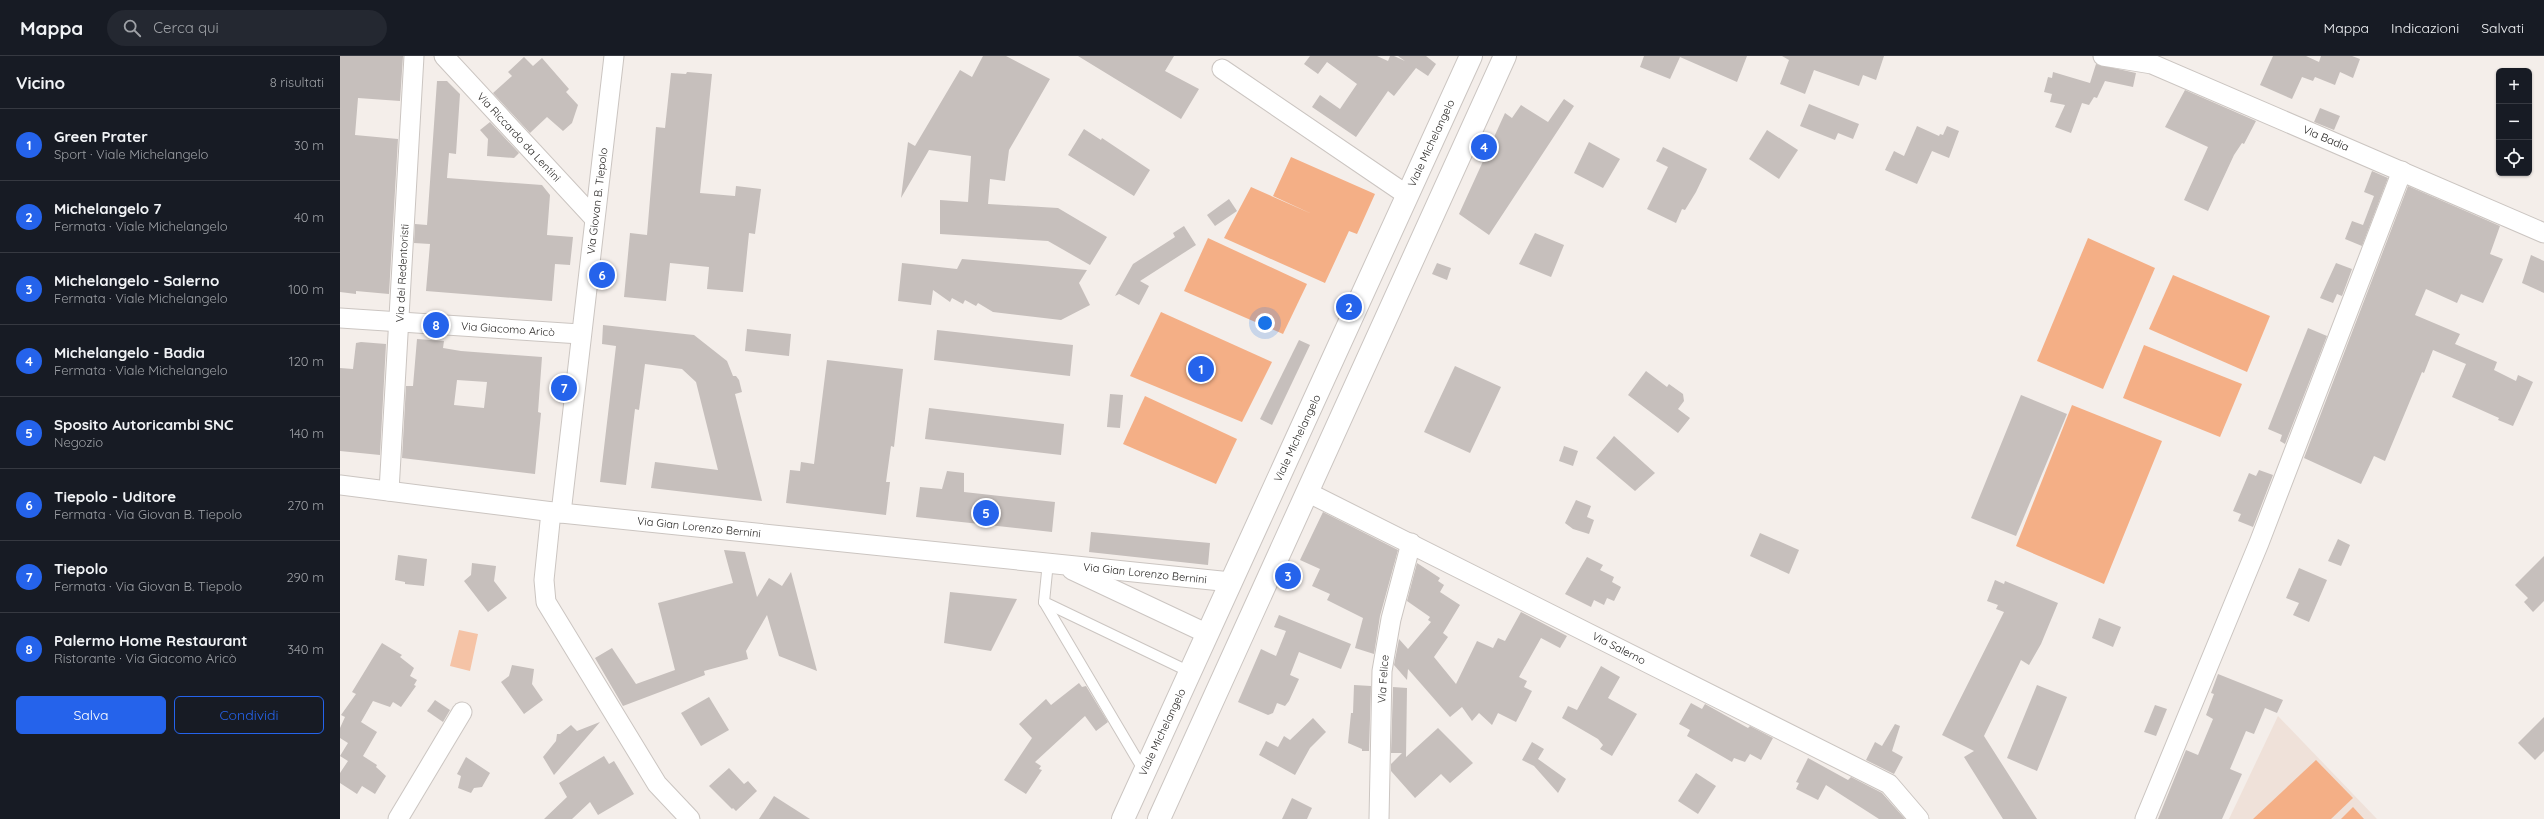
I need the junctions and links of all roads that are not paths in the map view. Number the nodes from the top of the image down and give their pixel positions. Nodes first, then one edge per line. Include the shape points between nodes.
1 (414, 56) edge
2 (444, 56) edge
3 (614, 56) edge
4 (1470, 56) edge
5 (1505, 56) edge
6 (2103, 56) edge
7 (2154, 60) edge
8 (1222, 69) dead end
9 (2402, 171) junction
10 (1407, 195) junction
11 (594, 218) junction
12 (2544, 233) edge
13 (340, 318) edge
14 (399, 322) junction
15 (580, 334) junction
16 (1340, 345) junction
17 (1369, 357) junction
18 (340, 485) edge
19 (389, 491) junction
20 (1308, 492) junction
21 (556, 513) junction
22 (1411, 543) junction
23 (1053, 563) junction
24 (1231, 582) junction
25 (1044, 602) junction
26 (1208, 634) junction
27 (1190, 672) junction
28 (462, 712) dead end
29 (1144, 772) junction
30 (398, 819) edge
31 (690, 819) edge
32 (1123, 819) edge
33 (1159, 819) edge
34 (1379, 819) edge
35 (1919, 819) edge
36 (2145, 819) edge

1 - 14 street, Via dei Redentoristi
2 - 11 street, Via Riccardo da Lentini
3 - 11 street, Via Giovan B. Tiepolo
4 - 10 street, Viale Michelangelo
5 - 17 street
6 - 7 street, Via Badia
7 - 9 street, Via Badia
8 - 10 street
9 - 12 street, Via Badia
9 - 36 street via 2259,543
10 - 16 street, Viale Michelangelo
11 - 15 street, Via Giovan B. Tiepolo
13 - 14 street, Via Giacomo Aricò
14 - 15 street, Via Giacomo Aricò
14 - 19 street, Via dei Redentoristi
15 - 21 street, Via Giovan B. Tiepolo
16 - 17 street
16 - 24 street, Viale Michelangelo
17 - 20 street
18 - 19 street, Via Gian Lorenzo Bernini
19 - 21 street, Via Gian Lorenzo Bernini
20 - 22 street, Via Salerno
20 - 33 street
21 - 23 street, Via Gian Lorenzo Bernini
21 - 31 street, Via Giovan B. Tiepolo via 544,580 546,602 658,784
22 - 34 street, Via Felice via 1391,618 1382,671
22 - 35 street, Via Salerno via 1889,784
23 - 24 street, Via Gian Lorenzo Bernini
23 - 25 lane
23 - 26 street, Via Gian Lorenzo Bernini
24 - 26 street, Viale Michelangelo
25 - 27 lane
25 - 29 lane
26 - 27 street, Viale Michelangelo
27 - 29 street, Viale Michelangelo
28 - 30 street
29 - 32 street, Viale Michelangelo

